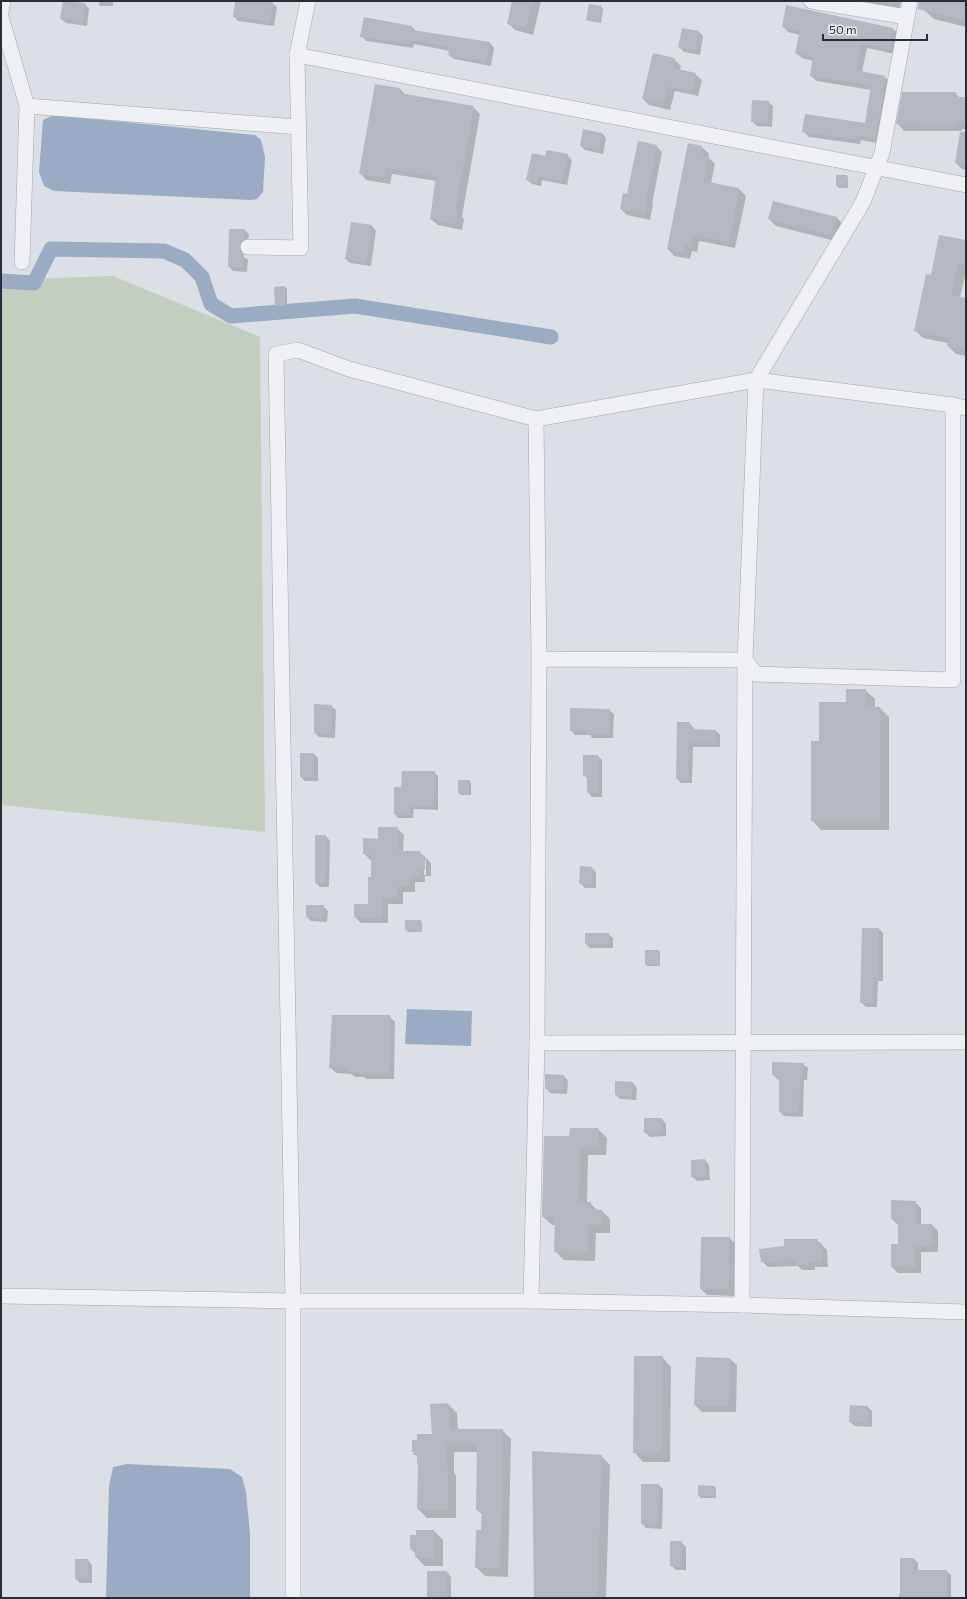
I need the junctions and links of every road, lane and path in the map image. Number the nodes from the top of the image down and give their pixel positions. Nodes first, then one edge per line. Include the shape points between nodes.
1 (3, 1) edge
2 (308, 1) edge
3 (811, 1) edge
4 (910, 1) edge
5 (1, 14) edge
6 (1, 17) edge
7 (907, 17) junction
8 (297, 55) junction
9 (27, 106) junction
10 (298, 127) junction
11 (966, 185) edge
12 (248, 247) dead end
13 (22, 262) dead end
14 (756, 380) junction
15 (960, 407) edge
16 (536, 419) junction
17 (539, 659) junction
18 (745, 660) junction
19 (966, 1042) edge
20 (537, 1043) junction
21 (744, 1043) junction
22 (1, 1296) edge
23 (293, 1301) junction
24 (531, 1301) junction
25 (742, 1305) junction
26 (966, 1312) edge
27 (293, 1598) edge

1 - 5 street
2 - 8 street
3 - 7 street
4 - 7 street
6 - 9 street
7 - 14 street via 882,152 864,202
8 - 10 street
8 - 11 street
9 - 10 street
9 - 13 street
10 - 12 street via 302,248
14 - 15 street
14 - 16 street
14 - 18 street
15 - 18 street via 953,680 756,674
16 - 17 street
16 - 23 street via 349,370 298,350 276,354
17 - 18 street
17 - 20 street
18 - 21 street
19 - 21 street
20 - 21 street
20 - 24 street
21 - 25 street
22 - 23 street
23 - 24 street
23 - 27 street
24 - 25 street
25 - 26 street

